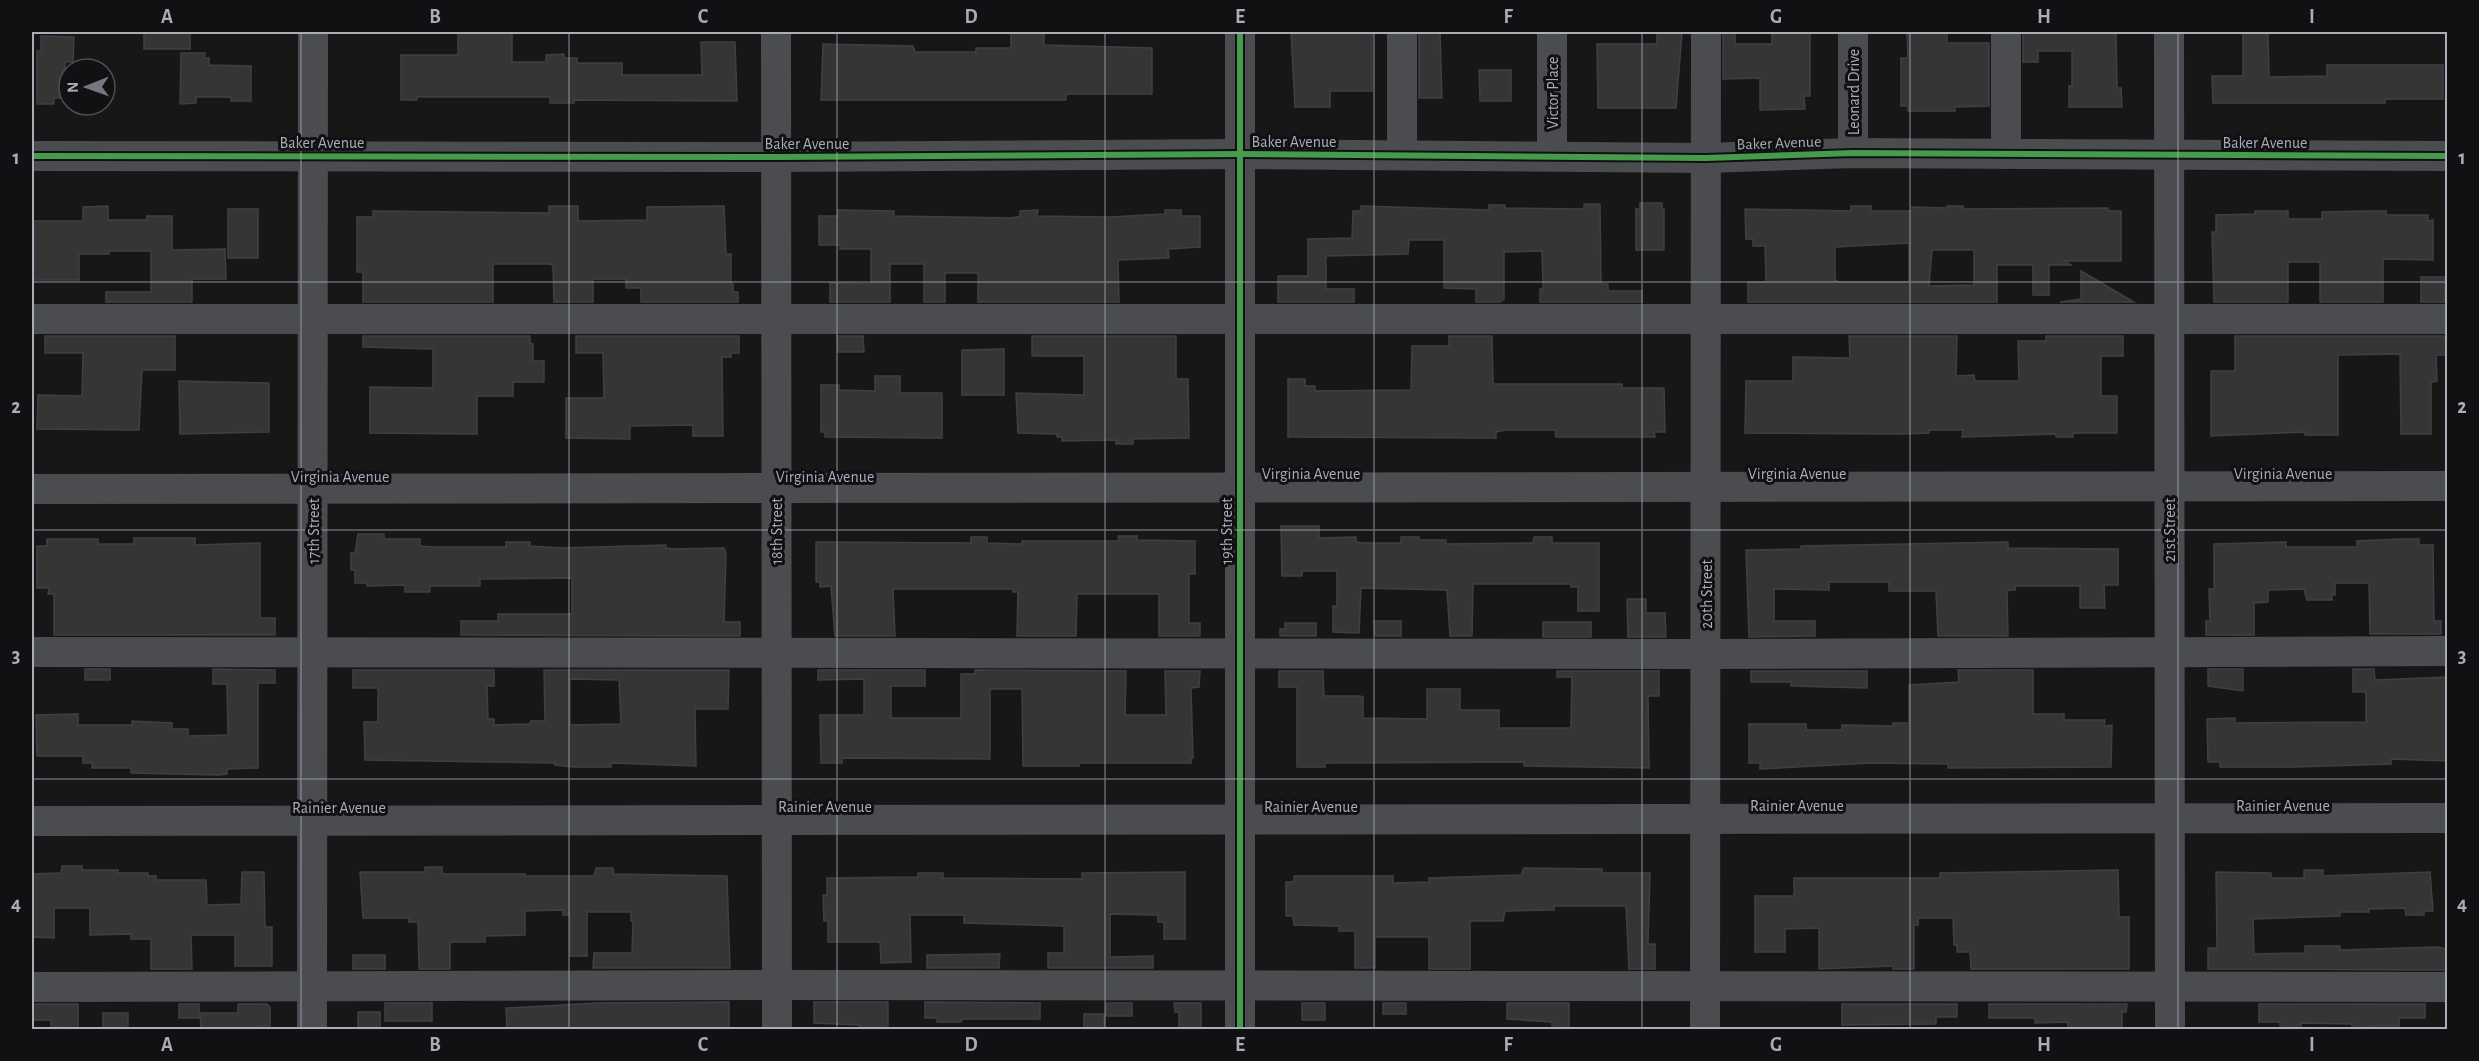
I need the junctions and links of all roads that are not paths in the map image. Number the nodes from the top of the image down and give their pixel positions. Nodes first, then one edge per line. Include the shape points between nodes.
1 (313, 32) edge
2 (776, 32) edge
3 (1240, 32) edge
4 (1402, 32) edge
5 (1552, 32) edge
6 (1706, 32) edge
7 (1853, 32) edge
8 (2006, 32) edge
9 (2169, 32) edge
10 (1853, 153) junction
11 (1240, 154) junction
12 (1402, 154) junction
13 (2006, 154) junction
14 (1552, 155) junction
15 (2169, 155) junction
16 (32, 156) edge
17 (313, 156) junction
18 (2448, 156) edge
19 (776, 157) junction
20 (1706, 158) junction
21 (2169, 318) junction
22 (32, 319) edge
23 (2448, 319) edge
24 (776, 320) junction
25 (1706, 320) junction
26 (313, 321) junction
27 (1240, 321) junction
28 (1239, 486) junction
29 (1707, 486) junction
30 (2169, 486) junction
31 (2448, 486) edge
32 (32, 489) edge
33 (313, 489) junction
34 (776, 490) junction
35 (2448, 651) edge
36 (32, 652) edge
37 (312, 652) junction
38 (777, 652) junction
39 (1240, 652) junction
40 (2169, 653) junction
41 (1706, 654) junction
42 (2170, 818) junction
43 (2448, 818) edge
44 (1240, 819) junction
45 (1706, 819) junction
46 (313, 820) junction
47 (776, 820) junction
48 (32, 821) edge
49 (777, 984) junction
50 (1240, 986) junction
51 (32, 987) edge
52 (312, 987) junction
53 (1705, 987) junction
54 (2170, 987) junction
55 (2448, 987) edge
56 (312, 1029) edge
57 (777, 1029) edge
58 (1240, 1029) edge
59 (1705, 1029) edge
60 (2170, 1029) edge

1 - 17 street, 17th Street
2 - 19 street, 18th Street
3 - 11 street, 19th Street
4 - 12 street
5 - 14 street, Victor Place
6 - 20 street, 20th Street
7 - 10 street, Leonard Drive
8 - 13 street
9 - 15 street, 21st Street
10 - 13 street, Baker Avenue
10 - 20 street, Baker Avenue
11 - 12 street, Baker Avenue
11 - 19 street, Baker Avenue
11 - 27 street, 19th Street
12 - 14 street, Baker Avenue
13 - 15 street, Baker Avenue
14 - 20 street, Baker Avenue
15 - 18 street, Baker Avenue
15 - 21 street, 21st Street
16 - 17 street, Baker Avenue
17 - 19 street, Baker Avenue
17 - 26 street, 17th Street
19 - 24 street, 18th Street
20 - 25 street, 20th Street
21 - 23 street
21 - 25 street
21 - 30 street, 21st Street
22 - 26 street
24 - 26 street
24 - 27 street
24 - 34 street, 18th Street
25 - 27 street
25 - 29 street, 20th Street
26 - 33 street, 17th Street
27 - 28 street, 19th Street
28 - 29 street, Virginia Avenue
28 - 34 street, Virginia Avenue
28 - 39 street, 19th Street
29 - 30 street, Virginia Avenue
29 - 41 street, 20th Street
30 - 31 street, Virginia Avenue
30 - 40 street, 21st Street
32 - 33 street, Virginia Avenue
33 - 34 street, Virginia Avenue
33 - 37 street, 17th Street
34 - 38 street, 18th Street
35 - 40 street
36 - 37 street
37 - 38 street
37 - 46 street, 17th Street
38 - 39 street
38 - 47 street, 18th Street
39 - 41 street
39 - 44 street, 19th Street
40 - 41 street
40 - 42 street, 21st Street
41 - 45 street, 20th Street
42 - 43 street, Rainier Avenue
42 - 45 street, Rainier Avenue
42 - 54 street, 21st Street
44 - 45 street, Rainier Avenue
44 - 47 street, Rainier Avenue
44 - 50 street, 19th Street
45 - 53 street, 20th Street
46 - 47 street, Rainier Avenue
46 - 48 street, Rainier Avenue
46 - 52 street, 17th Street
47 - 49 street, 18th Street
49 - 50 street
49 - 52 street
49 - 57 street, 18th Street
50 - 53 street
50 - 58 street, 19th Street
51 - 52 street
52 - 56 street, 17th Street
53 - 54 street
53 - 59 street, 20th Street
54 - 55 street
54 - 60 street, 21st Street

